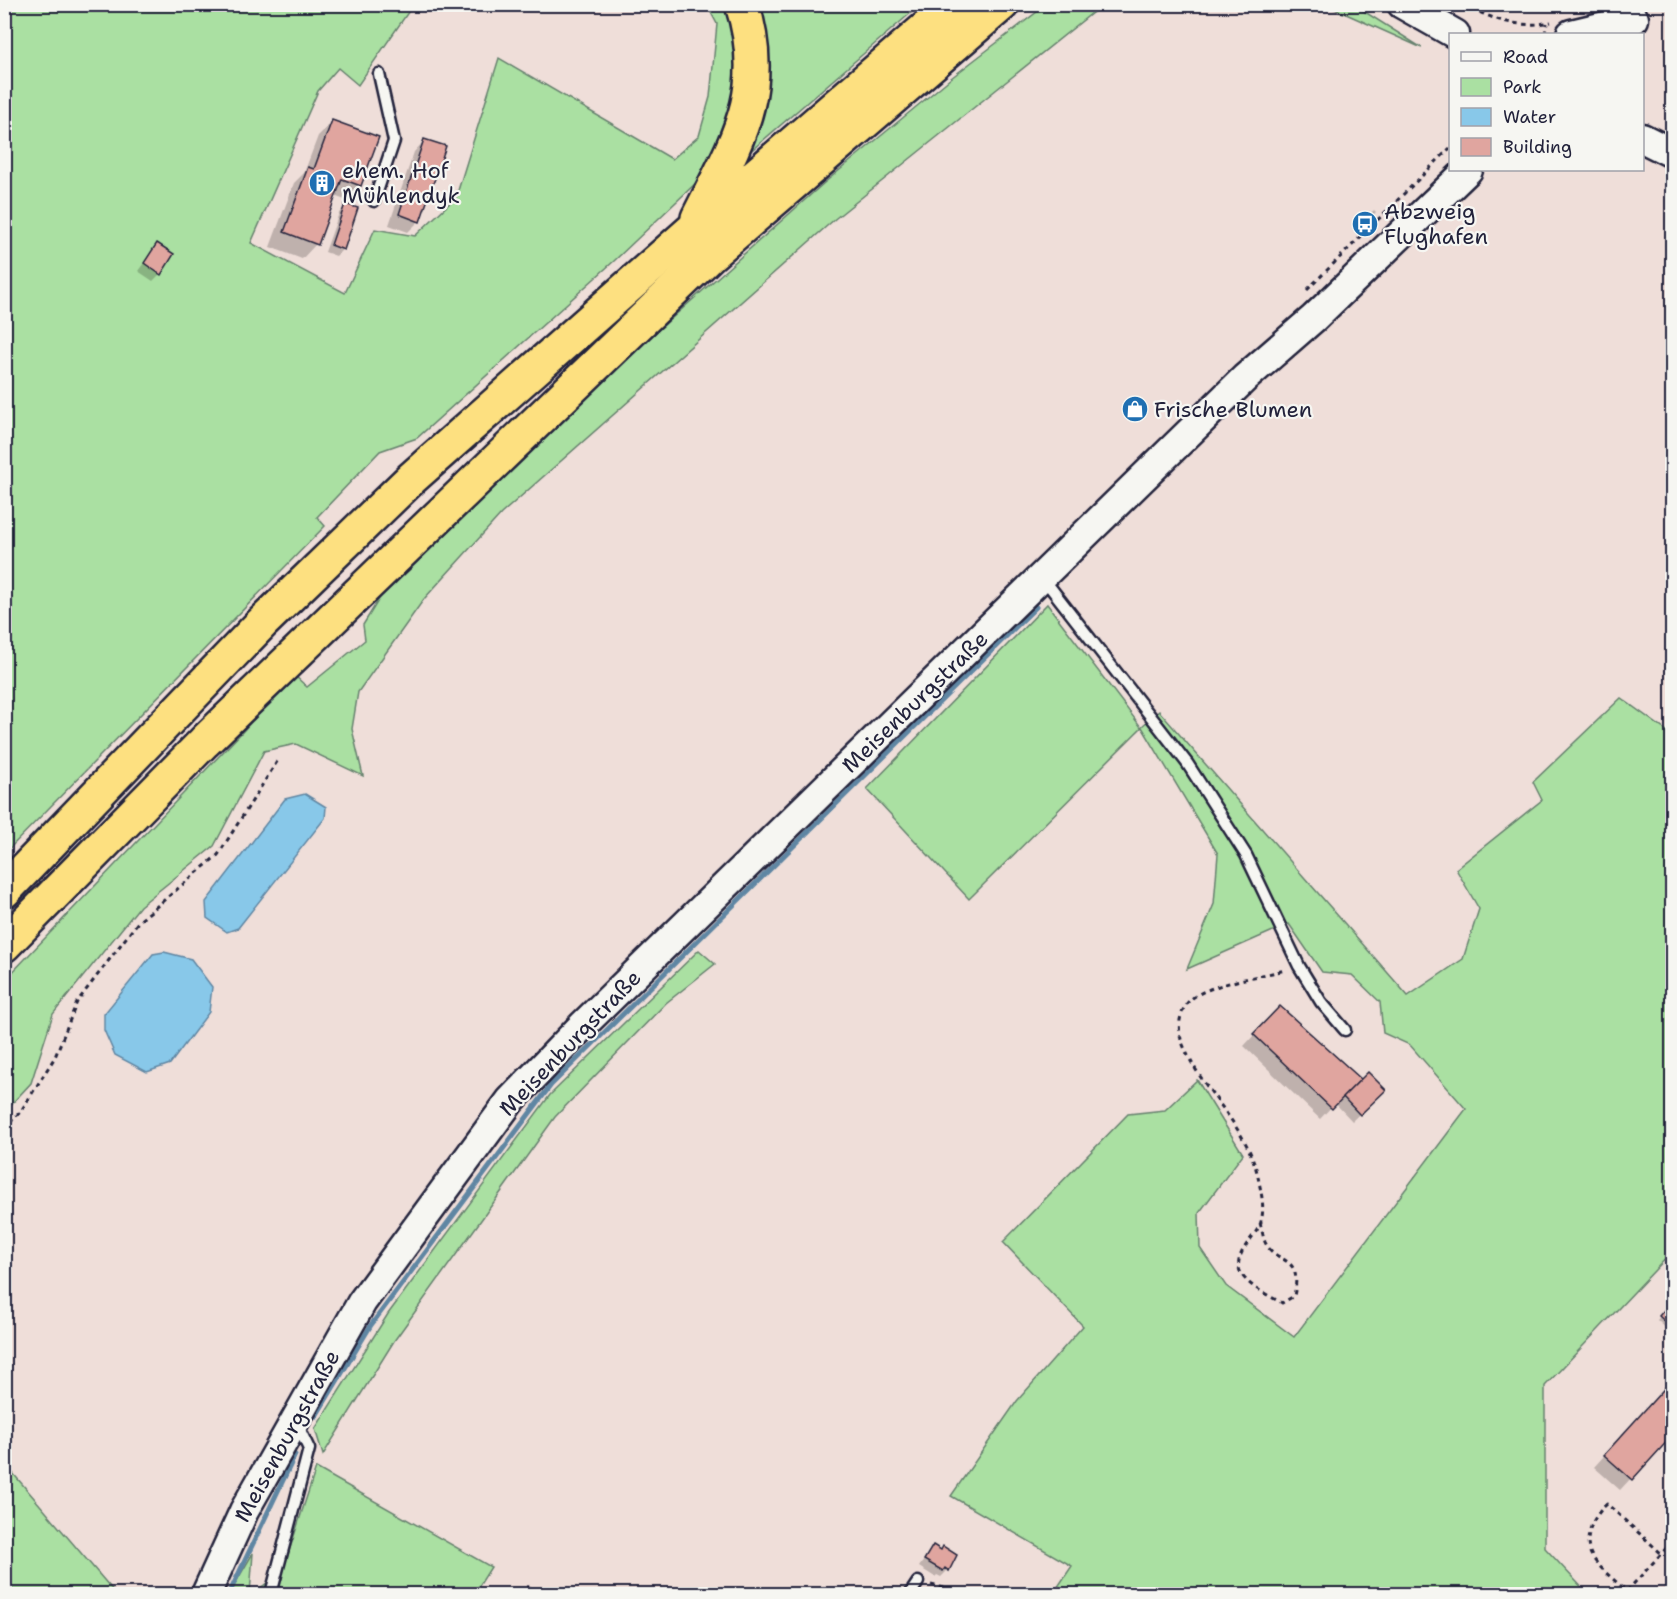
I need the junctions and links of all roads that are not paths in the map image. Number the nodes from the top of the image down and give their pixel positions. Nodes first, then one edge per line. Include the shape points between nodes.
1 (742, 4) edge
2 (954, 4) edge
3 (1002, 4) edge
4 (1402, 4) edge
5 (1630, 25) edge
6 (1453, 33) edge
7 (1578, 33) edge
8 (379, 74) dead end
9 (1644, 139) edge
10 (1672, 153) edge
11 (1467, 171) edge
12 (374, 201) dead end
13 (691, 231) junction
14 (1043, 578) junction
15 (4, 891) edge
16 (4, 945) edge
17 (1345, 1030) dead end
18 (294, 1419) junction
19 (918, 1582) road end
20 (206, 1594) edge
21 (271, 1594) edge
22 (910, 1594) edge

1 - 13 highway via 753,57 747,113
2 - 13 highway
3 - 16 highway via 710,255 212,734
4 - 6 main road
5 - 7 main road
8 - 12 lane via 394,141
9 - 10 main road
11 - 14 main road, Meisenburgstraße via 1314,318 1245,378
13 - 15 highway via 412,478 262,624
14 - 17 lane via 1188,763 1246,855 1299,966 1321,1002
14 - 18 main road, Meisenburgstraße via 584,1024 510,1101 362,1302
18 - 20 main road, Meisenburgstraße via 244,1511
18 - 21 lane via 309,1449
19 - 22 lane

